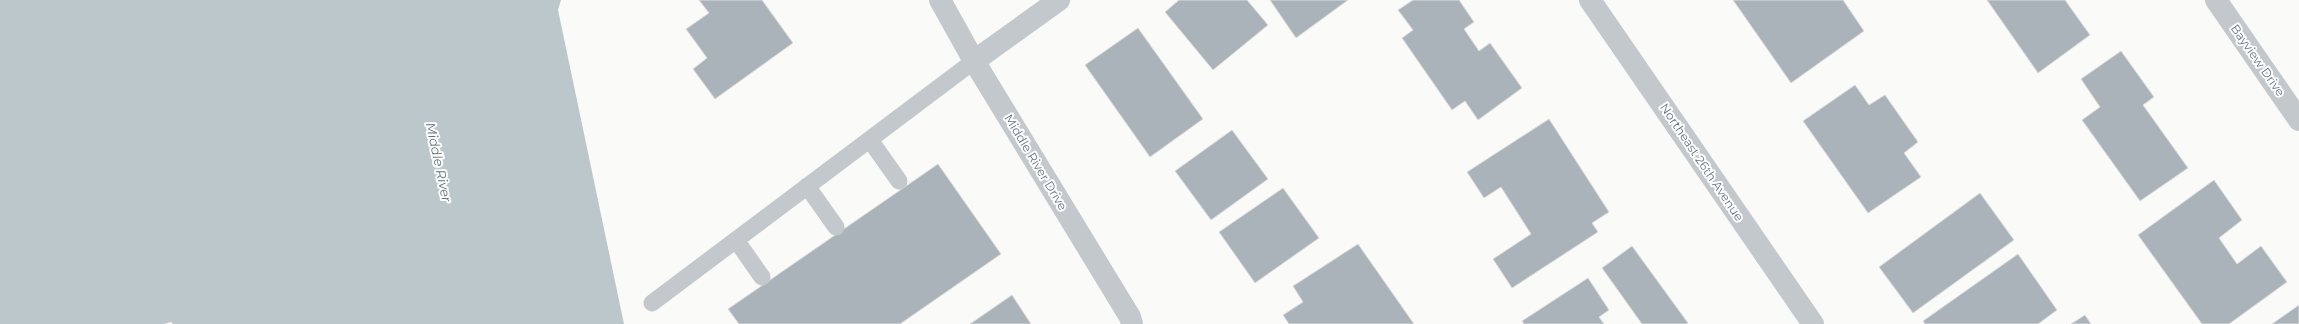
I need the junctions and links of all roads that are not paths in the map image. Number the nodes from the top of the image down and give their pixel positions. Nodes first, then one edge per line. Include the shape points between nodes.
1 (940, 0) edge
2 (1059, 0) edge
3 (1590, 0) edge
4 (2216, 0) edge
5 (974, 61) junction
6 (2299, 120) edge
7 (870, 140) junction
8 (899, 181) dead end
9 (808, 186) junction
10 (836, 227) dead end
11 (736, 240) junction
12 (762, 277) dead end
13 (652, 303) dead end
14 (1132, 324) edge
15 (1813, 324) edge

1 - 5 street, Middle River Drive
2 - 5 street
3 - 15 street, Northeast 26th Avenue
4 - 6 street, Bayview Drive
5 - 7 lane
5 - 14 street, Middle River Drive
7 - 8 lane
7 - 9 lane
9 - 10 lane
9 - 11 lane
11 - 12 lane
11 - 13 lane

